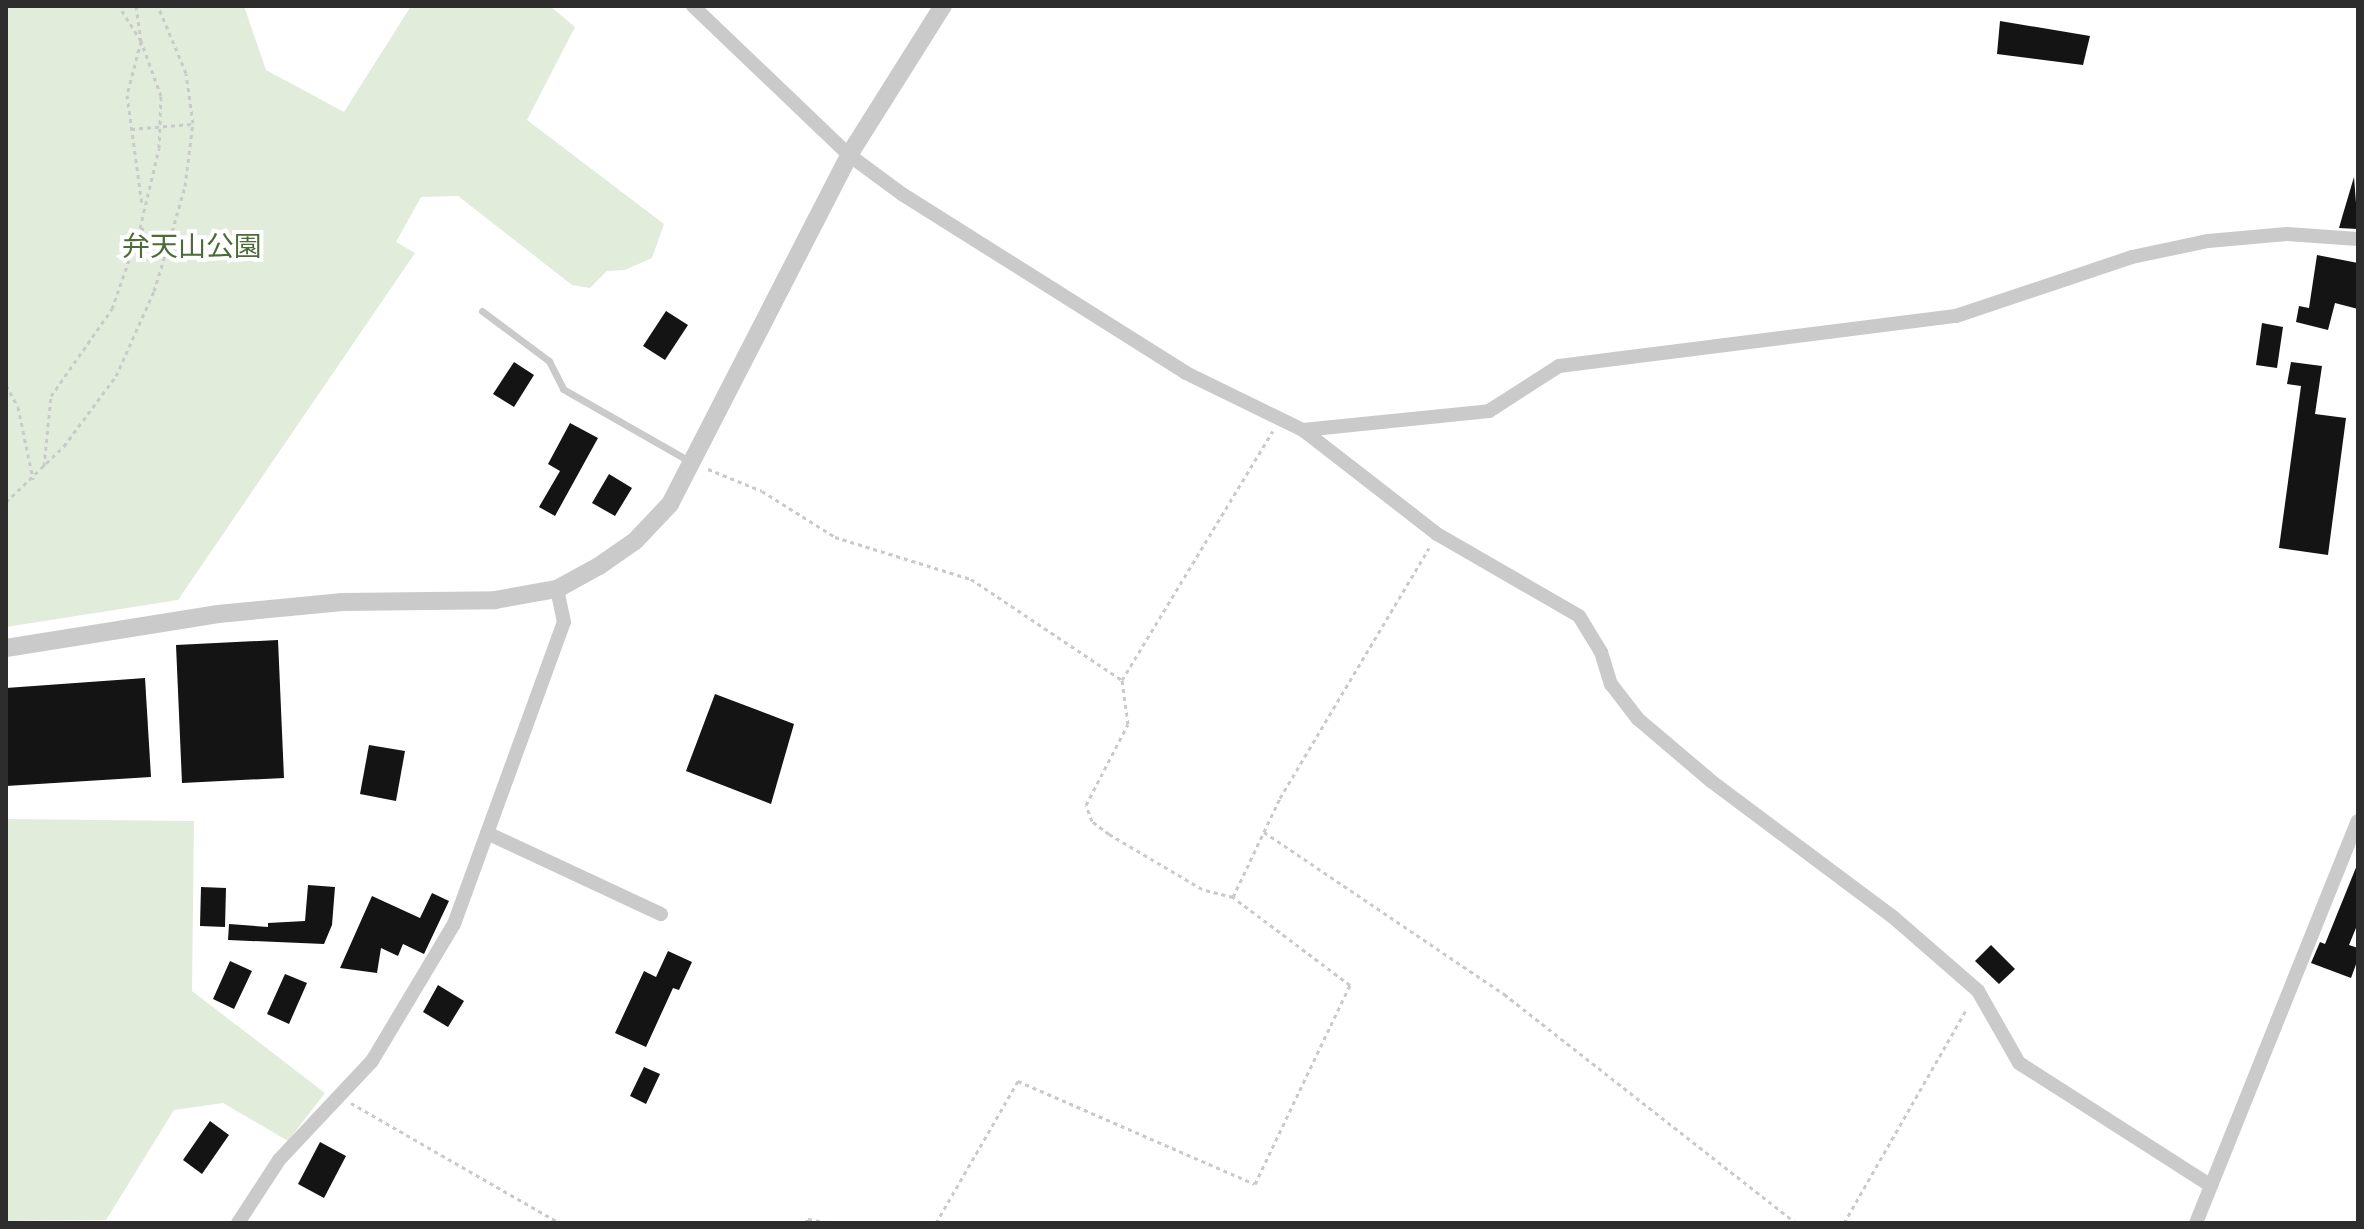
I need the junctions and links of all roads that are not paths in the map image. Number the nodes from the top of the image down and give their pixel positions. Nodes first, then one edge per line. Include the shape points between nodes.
1 (693, 6) edge
2 (943, 6) edge
3 (849, 155) junction
4 (2358, 239) edge
5 (482, 311) dead end
6 (1303, 430) junction
7 (695, 464) junction
8 (557, 589) junction
9 (6, 648) edge
10 (2358, 821) edge
11 (487, 833) junction
12 (661, 914) dead end
13 (2211, 1186) junction
14 (238, 1223) edge
15 (2196, 1223) edge

1 - 3 street
2 - 3 street
3 - 6 street via 1058,297 1186,373
3 - 7 street
4 - 6 street via 2287,234 2208,241 2132,257 1956,316 1559,366 1489,411
5 - 7 lane via 549,361 563,389
6 - 13 street via 1437,534 1579,616 1601,652 1611,684 1638,719 1711,781 1893,917 1978,991 2019,1063
7 - 8 street via 670,504 635,541
8 - 9 street via 495,600 342,602 218,614
8 - 11 street via 564,622
10 - 13 street
11 - 12 street
11 - 14 street via 454,924 372,1061 279,1160
13 - 15 street

